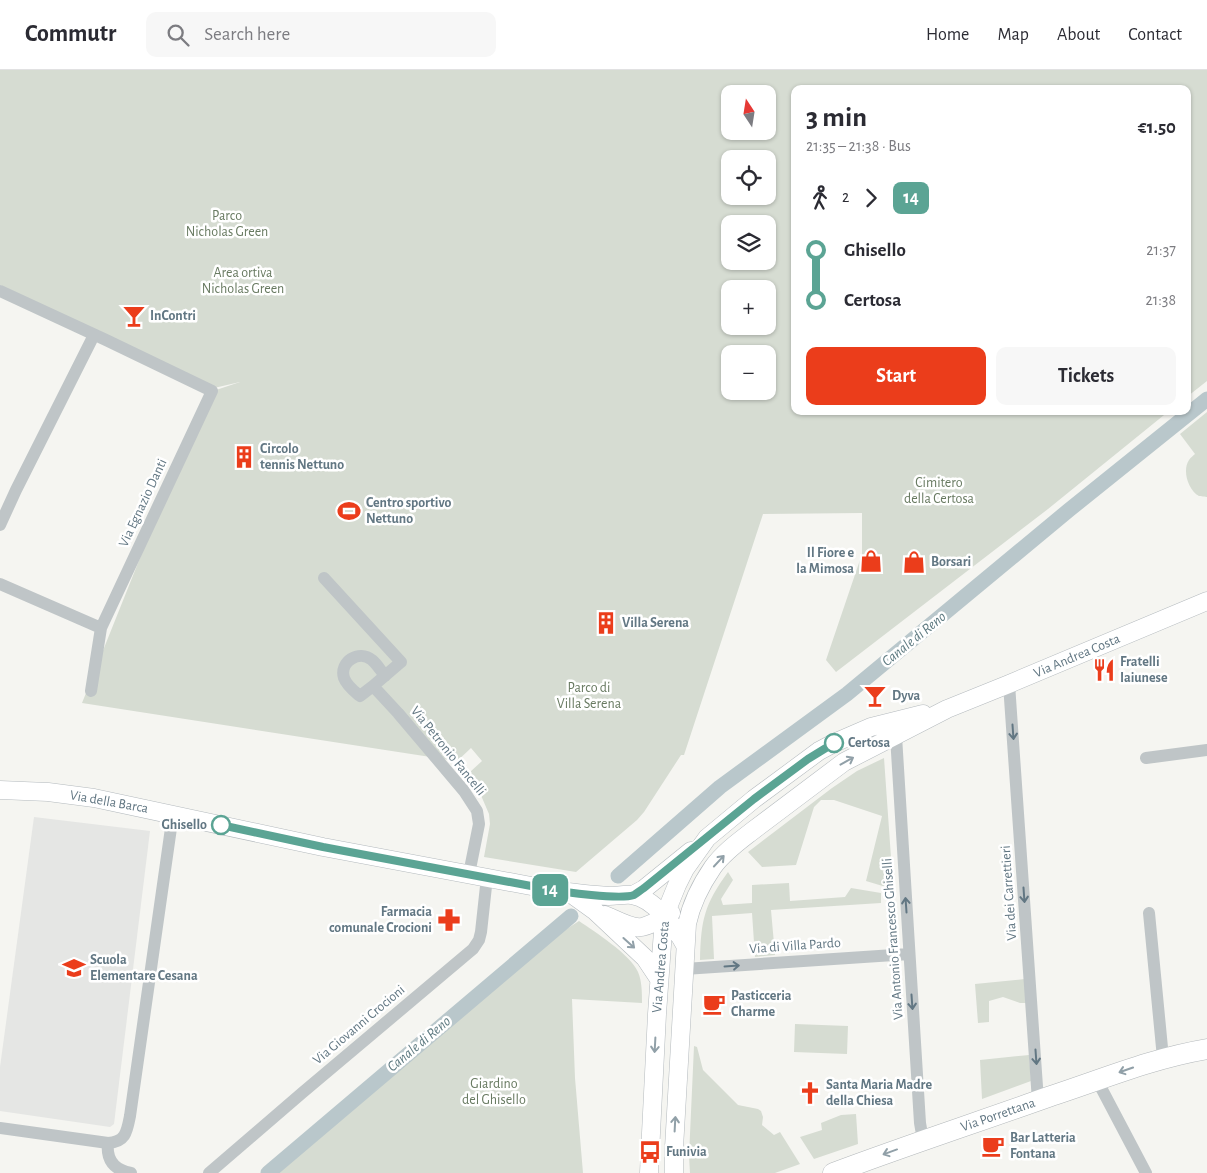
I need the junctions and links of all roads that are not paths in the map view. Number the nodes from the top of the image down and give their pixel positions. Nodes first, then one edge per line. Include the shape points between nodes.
1 (0, 291) edge
2 (94, 335) junction
3 (0, 525) edge
4 (324, 578) dead end
5 (0, 584) edge
6 (1207, 601) edge
7 (101, 628) junction
8 (384, 676) junction
9 (1009, 684) junction
10 (373, 686) junction
11 (91, 691) dead end
12 (947, 709) junction
13 (896, 736) junction
14 (1207, 750) edge
15 (1146, 758) dead end
16 (0, 790) edge
17 (173, 814) junction
18 (707, 838) junction
19 (469, 874) junction
20 (487, 878) junction
21 (570, 893) junction
22 (633, 895) junction
23 (693, 902) junction
24 (595, 912) junction
25 (1149, 913) dead end
26 (664, 917) junction
27 (685, 945) junction
28 (909, 954) junction
29 (684, 969) junction
30 (659, 979) junction
31 (1207, 1049) edge
32 (1163, 1058) junction
33 (1097, 1080) junction
34 (1038, 1101) junction
35 (0, 1128) edge
36 (922, 1140) junction
37 (108, 1143) junction
38 (836, 1172) edge
39 (131, 1173) edge
40 (209, 1173) edge
41 (649, 1173) edge
42 (674, 1173) edge
43 (1146, 1173) edge

1 - 2 street
2 - 3 street
2 - 7 street, Via Egnazio Danti via 212,391
4 - 8 street via 401,662
5 - 7 street
6 - 9 main road, Via Andrea Costa
7 - 11 street, Via Egnazio Danti
8 - 10 street
8 - 10 street via 372,660 364,656 351,659 346,664 344,677 360,696
9 - 12 main road, Via Andrea Costa
9 -> 34 street, Via dei Carrettieri
10 - 19 street, Via Petronio Fancelli via 459,784 477,811 479,824
12 - 13 main road, Via Andrea Costa
12 - 18 main road, Via Andrea Costa via 871,727 834,743 754,799
23 -> 13 main road, Via Andrea Costa via 713,867 736,843 835,768
28 -> 13 street, Via Antonio Francesco Ghiselli
14 - 15 street
16 - 17 main road, Via della Barca via 94,798
17 - 19 main road, Via della Barca via 323,847
17 - 37 street via 130,1116 124,1136 119,1141
18 - 22 main road
18 - 26 main road, Via Andrea Costa via 685,869
19 - 20 main road, Via della Barca
20 - 21 main road, Via della Barca
20 - 40 street, Via Giovanni Crocioni via 481,932 472,949
21 - 22 main road, Via della Barca
21 - 24 main road, Via della Barca
22 - 26 main road via 651,904
23 - 26 main road, Via della Barca
23 - 27 main road, Via Andrea Costa
24 - 26 main road, Via della Barca via 640,927
24 -> 30 main road, Via della Barca via 645,958
25 - 32 street
26 - 27 main road
26 - 30 main road, Via Andrea Costa
27 - 29 main road, Via Andrea Costa
29 -> 28 street, Via di Villa Pardo
28 -> 36 street, Via Antonio Francesco Ghiselli
42 -> 29 main road, Via Andrea Costa
30 -> 41 main road, Via Andrea Costa
31 - 32 main road, Via Porrettana
32 -> 33 main road, Via Porrettana
33 - 34 main road, Via Porrettana
33 - 43 street
34 - 36 main road, Via Porrettana
35 - 37 street
36 -> 38 main road, Via Porrettana
37 - 39 street via 110,1160 123,1172

